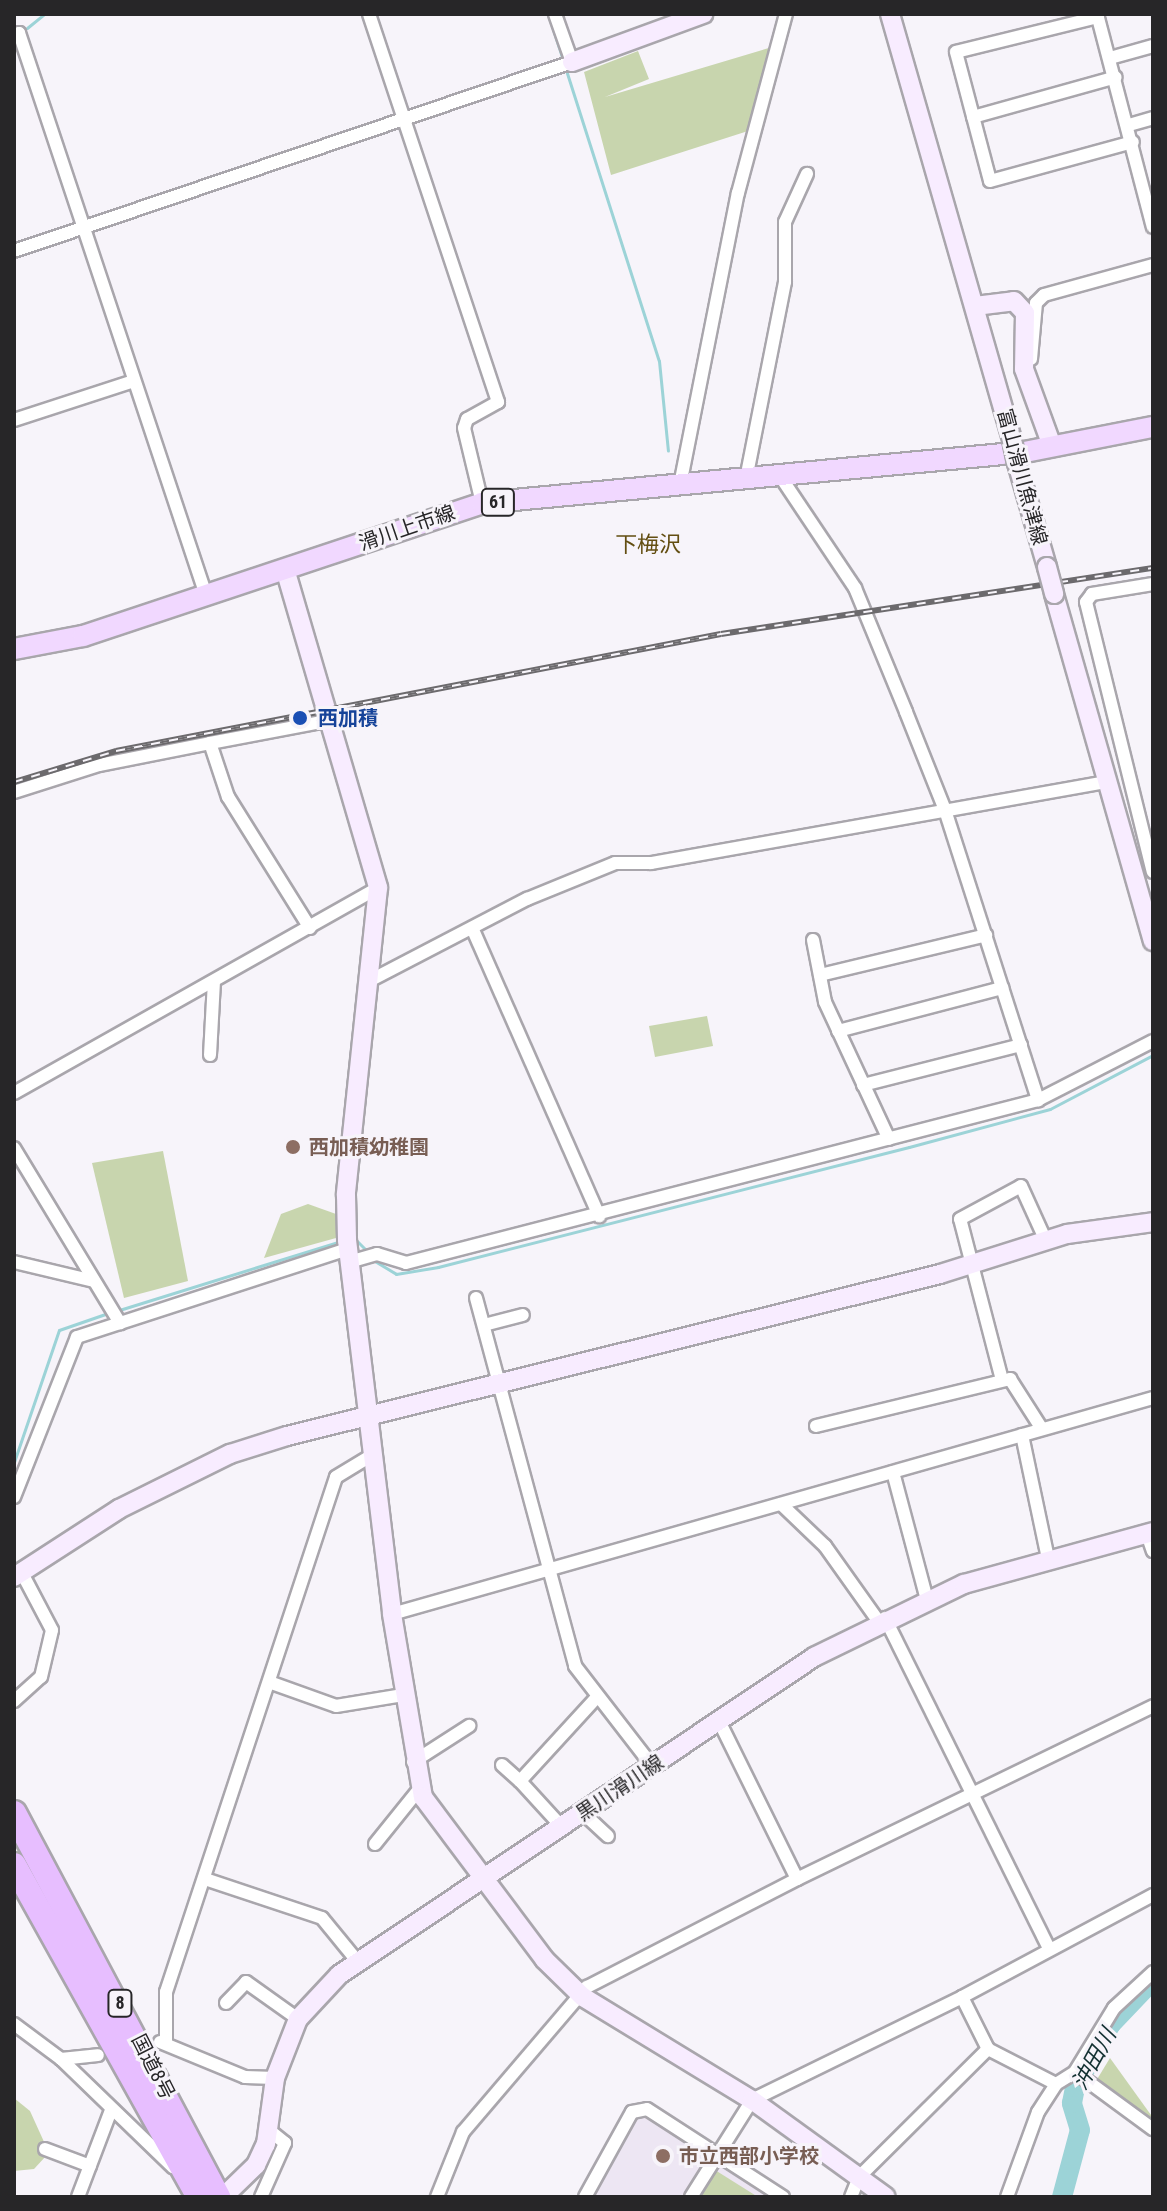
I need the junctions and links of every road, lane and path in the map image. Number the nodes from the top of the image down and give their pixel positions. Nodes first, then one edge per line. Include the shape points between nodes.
1 (369, 14) edge
2 (555, 14) edge
3 (703, 14) edge
4 (786, 14) edge
5 (890, 14) edge
6 (1098, 15) edge
7 (14, 36) edge
8 (1153, 46) edge
9 (1110, 58) junction
10 (572, 62) junction
11 (1116, 77) junction
12 (973, 117) junction
13 (1153, 118) edge
14 (404, 119) junction
15 (1129, 125) junction
16 (1133, 142) junction
17 (807, 174) dead end
18 (1153, 227) edge
19 (83, 228) junction
20 (14, 251) edge
21 (1153, 265) edge
22 (975, 306) junction
23 (1028, 361) junction
24 (134, 381) junction
25 (14, 420) edge
26 (1152, 430) edge
27 (1052, 446) junction
28 (1025, 452) dead end
29 (1003, 454) dead end
30 (780, 476) junction
31 (746, 479) junction
32 (680, 485) junction
33 (482, 503) junction
34 (285, 569) junction
35 (1153, 584) edge
36 (206, 595) junction
37 (14, 649) edge
38 (326, 721) junction
39 (210, 743) junction
40 (1108, 782) junction
41 (14, 792) edge
42 (945, 810) junction
43 (1153, 872) edge
44 (378, 888) junction
45 (310, 928) junction
46 (473, 930) junction
47 (986, 935) junction
48 (813, 940) dead end
49 (1153, 941) edge
50 (820, 975) junction
51 (373, 979) junction
52 (214, 981) junction
53 (1002, 988) junction
54 (838, 1031) junction
55 (1153, 1041) edge
56 (1021, 1045) junction
57 (210, 1055) dead end
58 (863, 1085) junction
59 (14, 1093) edge
60 (1038, 1100) junction
61 (889, 1139) junction
62 (14, 1148) edge
63 (599, 1216) junction
64 (1153, 1222) edge
65 (1046, 1241) junction
66 (348, 1255) junction
67 (14, 1262) edge
68 (970, 1265) junction
69 (94, 1281) junction
70 (476, 1298) dead end
71 (523, 1315) dead end
72 (120, 1323) junction
73 (484, 1325) junction
74 (1002, 1380) junction
75 (499, 1383) junction
76 (1153, 1398) edge
77 (369, 1414) junction
78 (816, 1426) dead end
79 (1042, 1429) junction
80 (1022, 1435) junction
81 (374, 1454) junction
82 (893, 1472) junction
83 (14, 1497) edge
84 (781, 1504) junction
85 (1151, 1539) edge
86 (1048, 1558) junction
87 (547, 1568) junction
88 (18, 1575) edge
89 (927, 1600) junction
90 (392, 1614) junction
91 (882, 1620) junction
92 (269, 1682) junction
93 (403, 1695) junction
94 (596, 1698) junction
95 (14, 1701) edge
96 (1153, 1706) edge
97 (719, 1721) junction
98 (469, 1726) dead end
99 (413, 1762) junction
100 (502, 1765) dead end
101 (653, 1767) junction
102 (520, 1781) junction
103 (420, 1788) junction
104 (972, 1795) junction
105 (14, 1813) edge
106 (583, 1813) junction
107 (562, 1827) junction
108 (608, 1836) dead end
109 (375, 1844) dead end
110 (14, 1865) edge
111 (205, 1879) junction
112 (483, 1879) junction
113 (797, 1879) junction
114 (1153, 1895) edge
115 (1048, 1947) junction
116 (358, 1962) junction
117 (1153, 1972) edge
118 (583, 1997) junction
119 (962, 1997) junction
120 (226, 2003) dead end
121 (298, 2019) junction
122 (14, 2024) edge
123 (988, 2049) junction
124 (98, 2055) dead end
125 (61, 2059) junction
126 (1075, 2072) junction
127 (275, 2078) junction
128 (1056, 2084) junction
129 (752, 2100) junction
130 (111, 2110) junction
131 (268, 2129) junction
132 (1153, 2129) edge
133 (45, 2149) dead end
134 (715, 2154) junction
135 (90, 2166) junction
136 (859, 2177) junction
137 (78, 2197) edge
138 (190, 2197) edge
139 (199, 2197) edge
140 (220, 2197) edge
141 (261, 2197) edge
142 (437, 2197) edge
143 (585, 2197) edge
144 (691, 2197) edge
145 (783, 2197) edge
146 (851, 2197) edge
147 (886, 2197) edge
148 (1007, 2197) edge

1 - 14 street
2 - 10 street
3 - 10 street
4 - 32 street via 738,193
5 - 22 street, 富山滑川魚津線
6 - 9 street
6 - 12 street via 956,52
7 - 19 street via 19,33
8 - 9 street
9 - 11 street
10 - 14 street
11 - 12 street
11 - 15 street
12 - 16 street via 990,181
13 - 15 street
14 - 19 street
14 - 33 street via 498,402 467,419 464,428
15 - 16 street
16 - 18 street
17 - 31 street via 785,222 785,282
19 - 20 street
19 - 24 street
21 - 23 street via 1044,295 1036,303
22 - 23 street via 997,300 1021,307
22 - 40 street, 富山滑川魚津線, bridge
23 - 27 street via 1028,389
24 - 25 street
24 - 36 street
26 - 27 main road
27 - 28 main road
29 - 30 main road, 滑川上市線 / 61
30 - 31 main road, 滑川上市線 / 61
30 - 42 street via 855,588
31 - 32 main road, 滑川上市線 / 61
32 - 33 main road, 滑川上市線 / 61
33 - 34 main road, 滑川上市線 / 61
34 - 36 main road, 滑川上市線 / 61
34 - 38 street
35 - 43 street via 1092,594 1086,602
36 - 37 main road, 滑川上市線 / 61 via 83,636
38 - 39 street
38 - 44 street
39 - 41 street via 99,765
39 - 45 street via 228,797
40 - 42 street
40 - 49 street, 富山滑川魚津線
42 - 46 street via 651,863 615,863
42 - 47 street
44 - 45 street
44 - 51 street
45 - 52 street
46 - 51 street
46 - 63 street
47 - 50 street
47 - 53 street
48 - 50 street
50 - 54 street
51 - 66 street via 346,1195
52 - 57 street
52 - 59 street
53 - 54 street
53 - 56 street
54 - 58 street
55 - 60 street
56 - 58 street
56 - 60 street
58 - 61 street
60 - 61 street
61 - 63 street
62 - 69 street
63 - 66 street via 406,1263 377,1254
64 - 65 street
65 - 68 street
65 - 68 street via 1021,1186 960,1219
66 - 72 street
66 - 77 street
67 - 69 street
68 - 74 street
68 - 75 street
69 - 72 street
70 - 73 street
71 - 73 street
72 - 83 street via 70,1345
73 - 75 street
74 - 78 street
74 - 79 street via 1010,1379
75 - 77 street
75 - 87 street
76 - 79 street
77 - 81 street
77 - 88 street via 230,1454 119,1509
79 - 80 street
80 - 82 street
80 - 86 street
81 - 90 street
81 - 92 street via 336,1477
82 - 84 street
82 - 89 street
84 - 87 street
84 - 91 street via 825,1546
85 - 86 street, 黒川滑川線
86 - 89 street, 黒川滑川線
87 - 90 street
87 - 94 street via 575,1666
88 - 95 street via 52,1630 41,1677
89 - 91 street, 黒川滑川線
90 - 93 street
91 - 97 street, 黒川滑川線 via 814,1657
91 - 104 street
92 - 93 street via 336,1706
92 - 111 street
93 - 99 street
94 - 101 street
94 - 102 street
96 - 104 street
97 - 101 street, 黒川滑川線
97 - 113 street
98 - 99 street
99 - 103 street
100 - 102 street
101 - 106 street, 黒川滑川線
102 - 107 street
103 - 109 street
103 - 112 street
104 - 113 street
104 - 115 street
105 - 140 highway, 国道8号 / 8
106 - 107 street, 黒川滑川線
106 - 108 street
107 - 112 street, 黒川滑川線
110 - 139 highway, 国道8号 / 8
111 - 116 street via 322,1918
111 - 127 street via 166,1992 163,2042 245,2077
112 - 116 street, 黒川滑川線
112 - 118 street via 544,1959
113 - 118 street via 587,1987
114 - 115 street
115 - 119 street via 1044,1955
116 - 121 street, 黒川滑川線
117 - 126 street via 1114,2008
118 - 129 street
118 - 142 street via 463,2132
119 - 123 street
119 - 129 street
120 - 121 street via 246,1982
121 - 127 street, 黒川滑川線
122 - 125 street
123 - 128 street
123 - 136 street
124 - 125 street
125 - 130 street
126 - 128 street
126 - 132 street
127 - 131 street, 黒川滑川線
128 - 148 street via 1038,2112
129 - 134 street
129 - 136 street
130 - 135 street
130 - 138 street via 171,2163
131 - 140 street, 黒川滑川線 via 256,2165
131 - 141 street via 285,2143
133 - 135 street
134 - 143 street via 647,2109 632,2112
134 - 144 street
134 - 145 street
135 - 137 street
136 - 146 street
136 - 147 street

